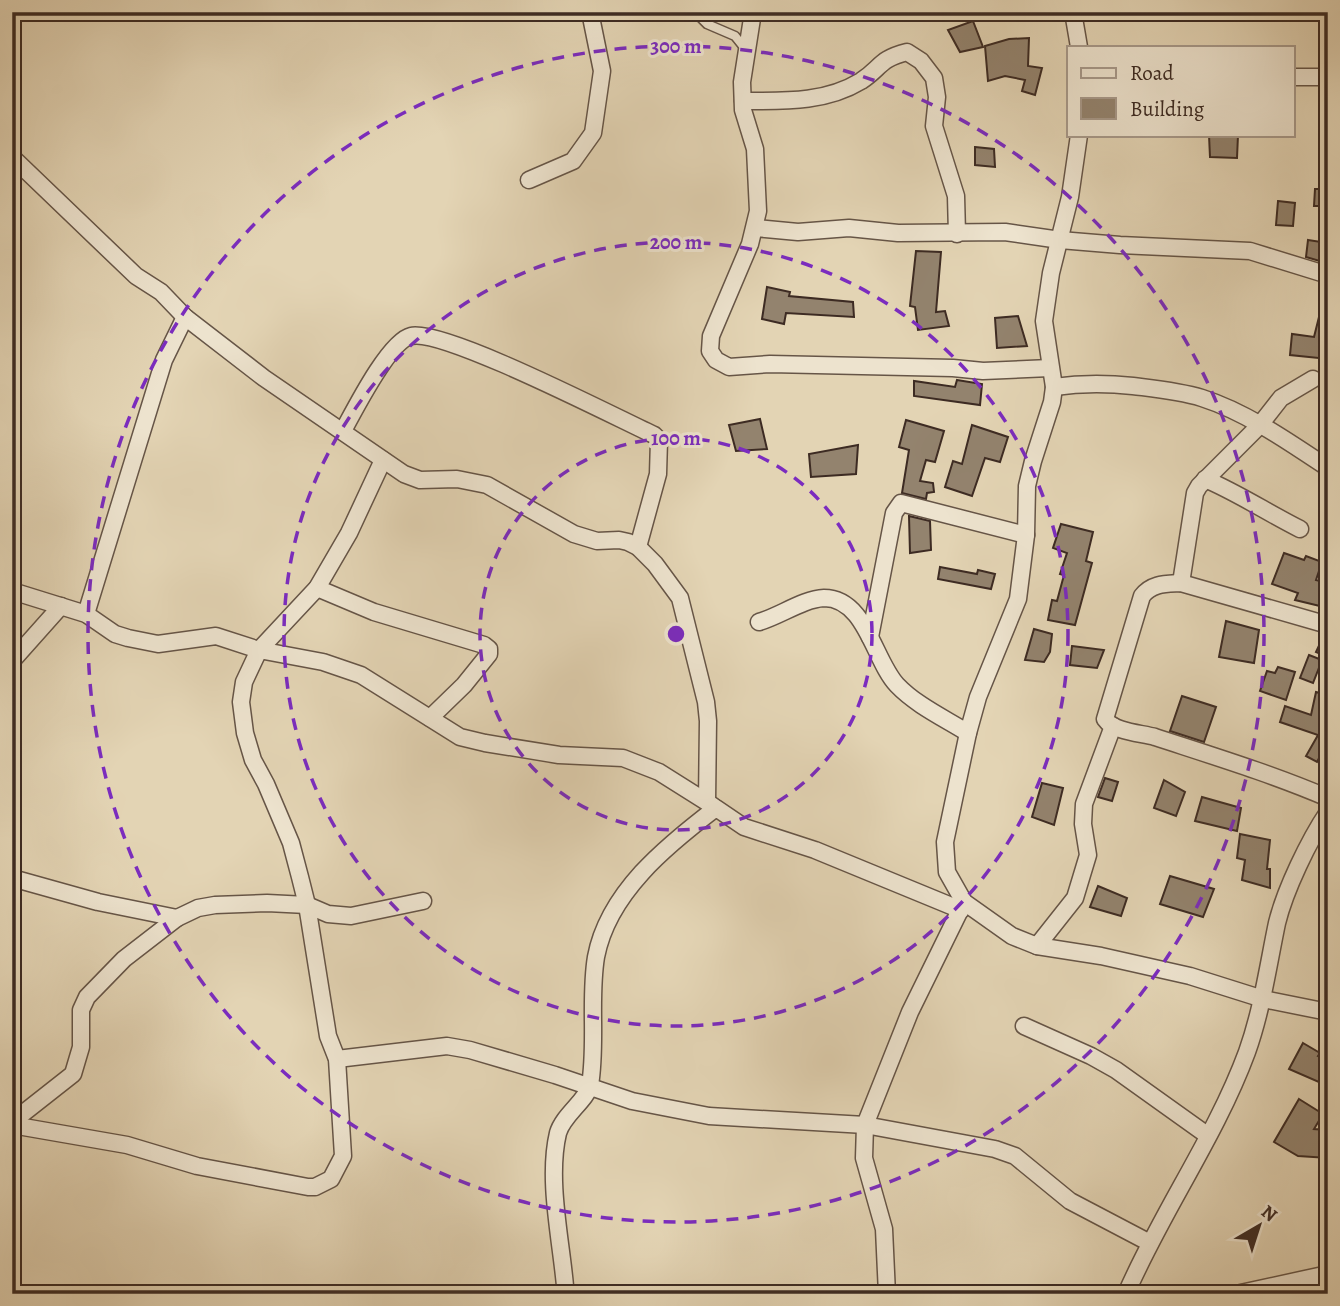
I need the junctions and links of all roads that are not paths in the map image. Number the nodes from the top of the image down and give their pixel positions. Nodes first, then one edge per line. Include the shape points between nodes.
1 (590, 12) edge
2 (695, 12) edge
3 (753, 12) edge
4 (1073, 12) edge
5 (1079, 46) edge
6 (747, 51) junction
7 (1294, 76) edge
8 (1328, 77) edge
9 (743, 101) junction
10 (1079, 136) edge
11 (12, 157) edge
12 (529, 180) dead end
13 (755, 228) junction
14 (957, 234) junction
15 (1060, 240) junction
16 (1328, 275) edge
17 (185, 317) junction
18 (1050, 368) junction
19 (1313, 379) dead end
20 (1054, 387) junction
21 (1259, 426) junction
22 (342, 431) junction
23 (383, 460) junction
24 (1328, 468) edge
25 (1206, 479) junction
26 (1300, 529) dead end
27 (1026, 534) junction
28 (638, 547) junction
29 (1181, 583) junction
30 (317, 588) junction
31 (12, 592) edge
32 (61, 606) junction
33 (86, 614) junction
34 (759, 622) dead end
35 (1328, 625) edge
36 (870, 637) junction
37 (259, 650) junction
38 (12, 661) edge
39 (430, 718) junction
40 (1113, 726) junction
41 (968, 733) junction
42 (1328, 798) edge
43 (711, 805) junction
44 (1328, 812) edge
45 (12, 878) edge
46 (423, 901) dead end
47 (307, 905) junction
48 (962, 906) junction
49 (177, 918) junction
50 (1037, 946) junction
51 (1263, 999) junction
52 (1328, 1012) edge
53 (1024, 1026) dead end
54 (337, 1059) junction
55 (589, 1088) junction
56 (12, 1124) edge
57 (865, 1125) junction
58 (1207, 1135) junction
59 (1150, 1243) junction
60 (1328, 1274) edge
61 (568, 1294) edge
62 (887, 1294) edge
63 (1126, 1294) edge
64 (1236, 1294) edge

1 - 12 street via 602,71 593,133 573,162
2 - 6 lane via 707,24 734,36
3 - 6 street
4 - 5 street
6 - 9 street
7 - 8 street
9 - 13 street via 755,149
9 - 14 street via 787,102 833,93 863,80 890,56 906,52 922,61 934,78 934,126 956,196
10 - 15 street
11 - 17 street
13 - 14 street
13 - 18 street via 711,336 710,351 724,365 983,371
14 - 15 street via 1005,232
15 - 16 street via 1250,251
15 - 18 street via 1044,321
17 - 22 street
17 - 33 street via 164,360
18 - 20 street
19 - 21 street via 1281,398
20 - 21 street via 1094,383 1168,390 1220,405
20 - 27 street via 1027,486
21 - 24 street
21 - 25 street
22 - 23 street
22 - 28 street via 398,343 411,335 465,348 659,440 658,474
23 - 28 street via 420,480 457,479 487,485 574,534
23 - 30 street
25 - 26 street
25 - 29 street via 1195,493
27 - 36 street via 901,503 894,513
27 - 41 street via 1018,599
28 - 43 street via 680,598 706,702
29 - 35 street
29 - 40 street via 1158,584 1142,596 1106,712 1105,719
30 - 37 street
30 - 39 street via 374,612 489,649 464,685
31 - 32 street
32 - 33 street
32 - 38 street
33 - 37 street via 128,638 158,644 216,636
34 - 36 street via 830,599 848,607
36 - 41 street via 896,684
37 - 39 street via 323,662 360,676
37 - 47 street via 244,682 245,733 291,843
39 - 43 street via 460,737 485,743 635,761
40 - 42 street
40 - 50 street via 1084,804 1088,855 1075,898
41 - 48 street via 945,842 947,872
43 - 48 street via 744,827
43 - 55 street via 627,889 607,921 596,958
44 - 51 street via 1302,858 1278,920
45 - 49 street
46 - 47 street via 351,916 328,914
47 - 49 street via 215,905
47 - 54 street via 328,1036
48 - 50 street
48 - 57 street via 910,1012
49 - 56 street via 124,959 87,997 73,1074
50 - 51 street via 1190,976
51 - 52 street
51 - 58 street via 1228,1100
53 - 58 street via 1116,1070
54 - 55 street via 447,1046
54 - 56 street via 343,1156 331,1179 315,1187
55 - 57 street via 709,1116
55 - 61 street via 562,1125 557,1144 554,1176
57 - 59 street via 1015,1156 1070,1201
57 - 62 street via 864,1158 884,1229
58 - 59 street
59 - 63 street
60 - 64 street

